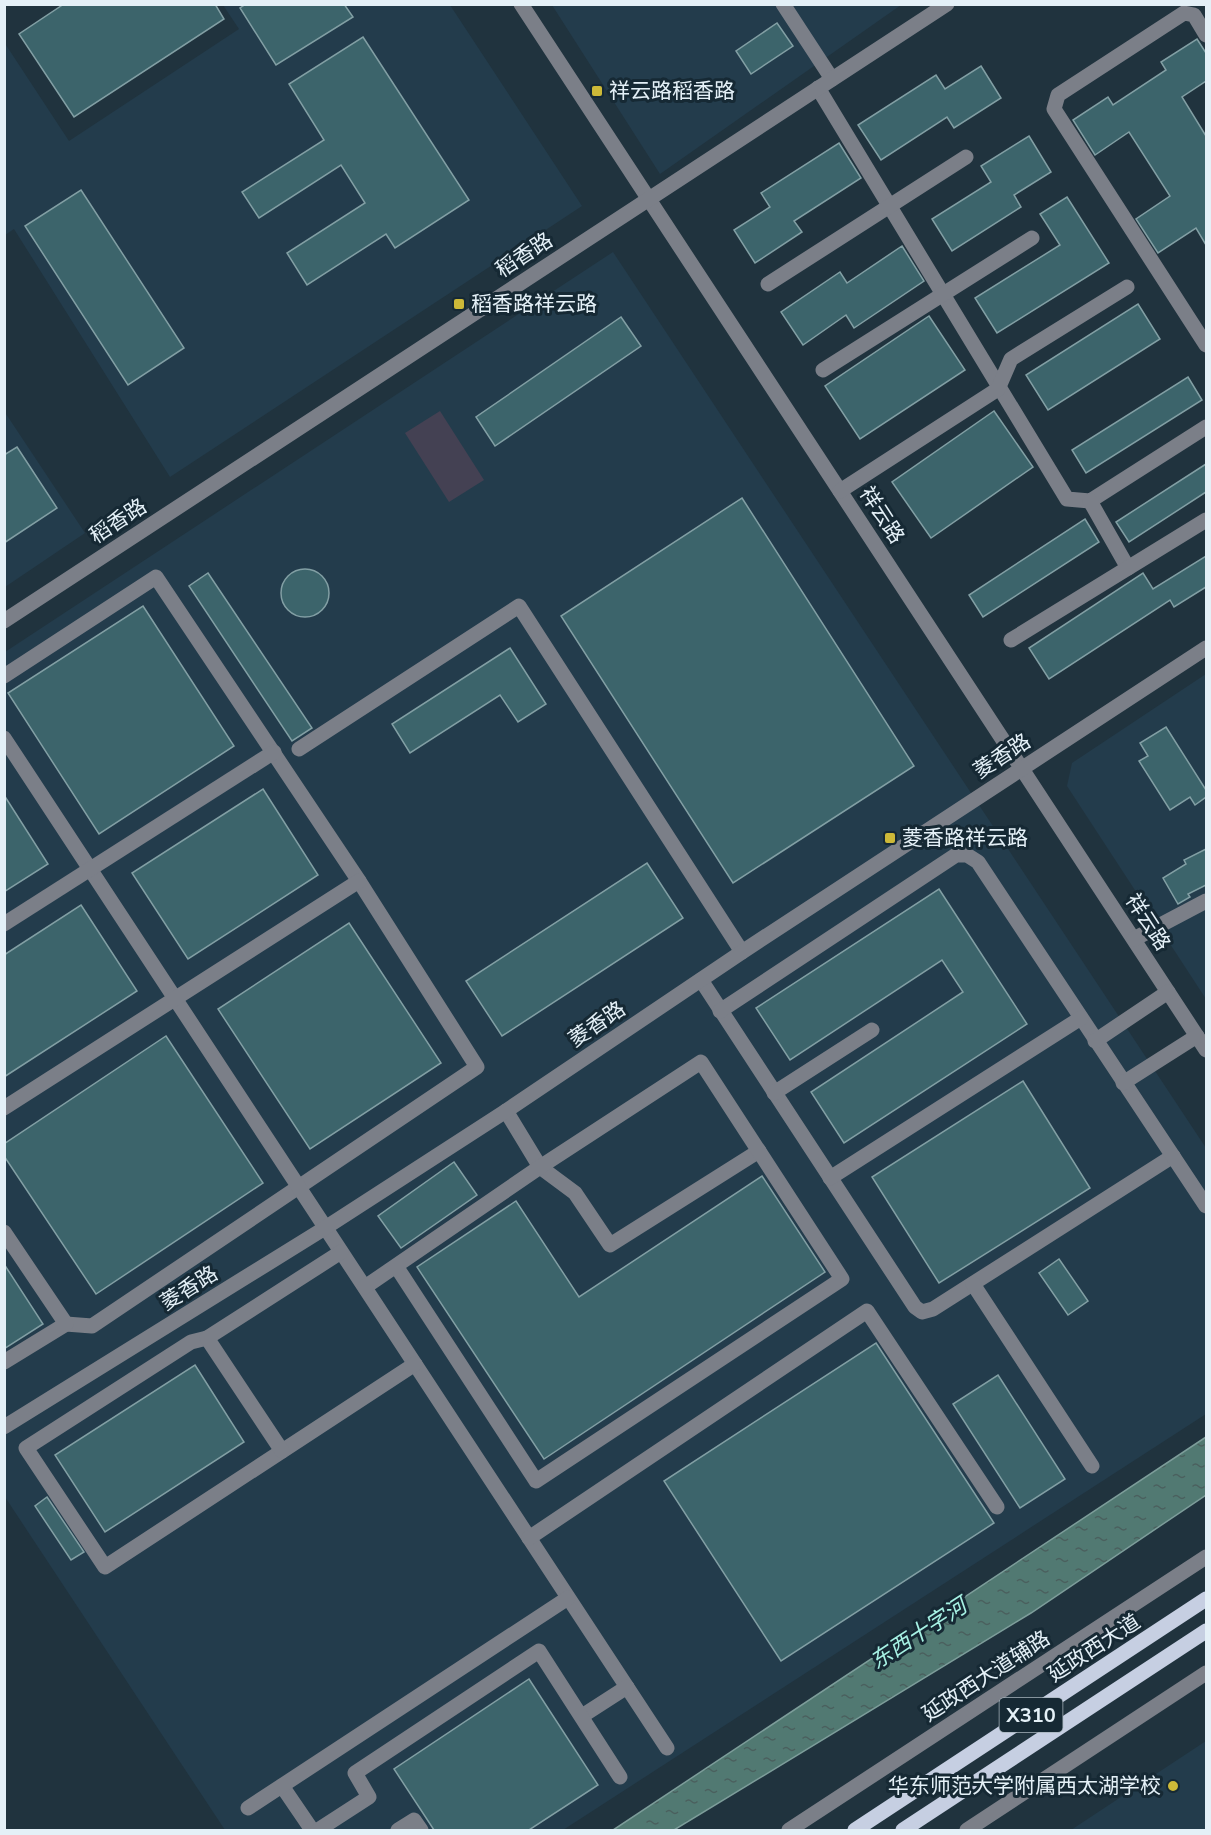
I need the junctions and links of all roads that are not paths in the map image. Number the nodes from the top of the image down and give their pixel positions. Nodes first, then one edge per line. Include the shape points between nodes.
1 (521, 4) edge
2 (783, 4) edge
3 (947, 4) edge
4 (1206, 35) edge
5 (832, 79) junction
6 (818, 88) junction
7 (966, 157) dead end
8 (648, 199) junction
9 (889, 207) junction
10 (1032, 238) dead end
11 (768, 284) dead end
12 (1127, 287) dead end
13 (942, 295) junction
14 (1206, 345) edge
15 (823, 370) dead end
16 (998, 389) junction
17 (1206, 427) edge
18 (840, 491) junction
19 (1090, 501) junction
20 (1206, 520) edge
21 (1128, 568) junction
22 (4, 621) edge
23 (1011, 640) dead end
24 (1206, 648) edge
25 (4, 676) edge
26 (4, 738) edge
27 (299, 749) dead end
28 (274, 752) junction
29 (1023, 768) junction
30 (90, 868) junction
31 (359, 881) junction
32 (1206, 901) edge
33 (4, 924) edge
34 (1134, 939) junction
35 (742, 952) junction
36 (701, 980) junction
37 (1168, 992) junction
38 (175, 998) junction
39 (720, 1011) junction
40 (1080, 1018) junction
41 (872, 1030) dead end
42 (1197, 1036) junction
43 (1095, 1041) junction
44 (1206, 1050) edge
45 (1124, 1083) junction
46 (774, 1093) junction
47 (4, 1108) edge
48 (506, 1111) junction
49 (759, 1151) junction
50 (1173, 1156) junction
51 (540, 1167) junction
52 (830, 1178) junction
53 (299, 1187) junction
54 (1206, 1206) edge
55 (325, 1228) junction
56 (4, 1232) edge
57 (341, 1252) junction
58 (396, 1266) junction
59 (973, 1284) junction
60 (364, 1287) junction
61 (66, 1324) junction
62 (207, 1338) junction
63 (4, 1362) edge
64 (415, 1364) junction
65 (4, 1427) edge
66 (282, 1451) junction
67 (1092, 1466) dead end
68 (997, 1507) dead end
69 (529, 1538) junction
70 (1206, 1557) edge
71 (568, 1598) junction
72 (1206, 1599) edge
73 (1206, 1631) edge
74 (1206, 1673) edge
75 (627, 1687) junction
76 (582, 1716) junction
77 (667, 1749) dead end
78 (620, 1777) dead end
79 (282, 1786) junction
80 (248, 1808) dead end
81 (312, 1830) edge
82 (318, 1830) edge
83 (398, 1830) edge
84 (421, 1830) edge
85 (789, 1830) edge
86 (855, 1830) edge
87 (903, 1830) edge
88 (967, 1830) edge

1 - 8 street, 祥云路
2 - 5 street
3 - 5 street, 稻香路
4 - 14 street via 1194,15 1184,13 1058,95 1054,109
5 - 6 street, 稻香路
6 - 8 street, 稻香路
6 - 9 street
7 - 9 street
8 - 18 street, 祥云路
8 - 22 street, 稻香路
9 - 11 street
9 - 13 street
10 - 13 street
12 - 16 street via 1011,359
13 - 15 street
13 - 16 street
16 - 18 street
16 - 19 street via 1066,499
17 - 19 street
18 - 29 street, 祥云路
19 - 21 street
20 - 21 street
21 - 23 street
24 - 29 street, 菱香路
25 - 28 street via 156,576
26 - 30 street
27 - 35 street via 519,606
28 - 30 street
28 - 31 street
29 - 34 street, 祥云路
29 - 35 street, 菱香路
30 - 33 street
30 - 38 street
31 - 38 street
31 - 53 street via 477,1067
32 - 34 street
34 - 37 street, 祥云路
35 - 36 street, 菱香路
36 - 39 street
36 - 48 street, 菱香路
37 - 42 street, 祥云路
37 - 43 street
38 - 47 street
38 - 53 street
39 - 40 street via 956,855 967,855 978,862
39 - 46 street
40 - 43 street
40 - 52 street
41 - 46 street
42 - 44 street, 祥云路
42 - 45 street
43 - 45 street
45 - 50 street
46 - 52 street
48 - 51 street
48 - 55 street, 菱香路
49 - 51 street via 610,1245 575,1193
49 - 51 street via 701,1062
49 - 58 street via 842,1279 536,1481
50 - 54 street
50 - 59 street
51 - 58 street
52 - 59 street via 915,1307 922,1312 933,1309
53 - 55 street
53 - 61 street via 92,1326
55 - 57 street
55 - 65 street, 菱香路
56 - 61 street
57 - 60 street
57 - 62 street
58 - 60 street
59 - 67 street
60 - 64 street
61 - 63 street
62 - 66 street
62 - 66 street via 191,1342 26,1448 105,1567
64 - 66 street
64 - 69 street
68 - 69 street via 867,1311
69 - 71 street
70 - 85 street, 延政西大道辅路
71 - 75 street
71 - 79 street
72 - 86 main road, 延政西大道 / X310
73 - 87 main road, X310
74 - 88 street
75 - 76 street
75 - 77 street
76 - 78 street
76 - 82 street via 540,1651 355,1773 369,1797
79 - 80 street
79 - 81 street
83 - 84 street via 414,1820

